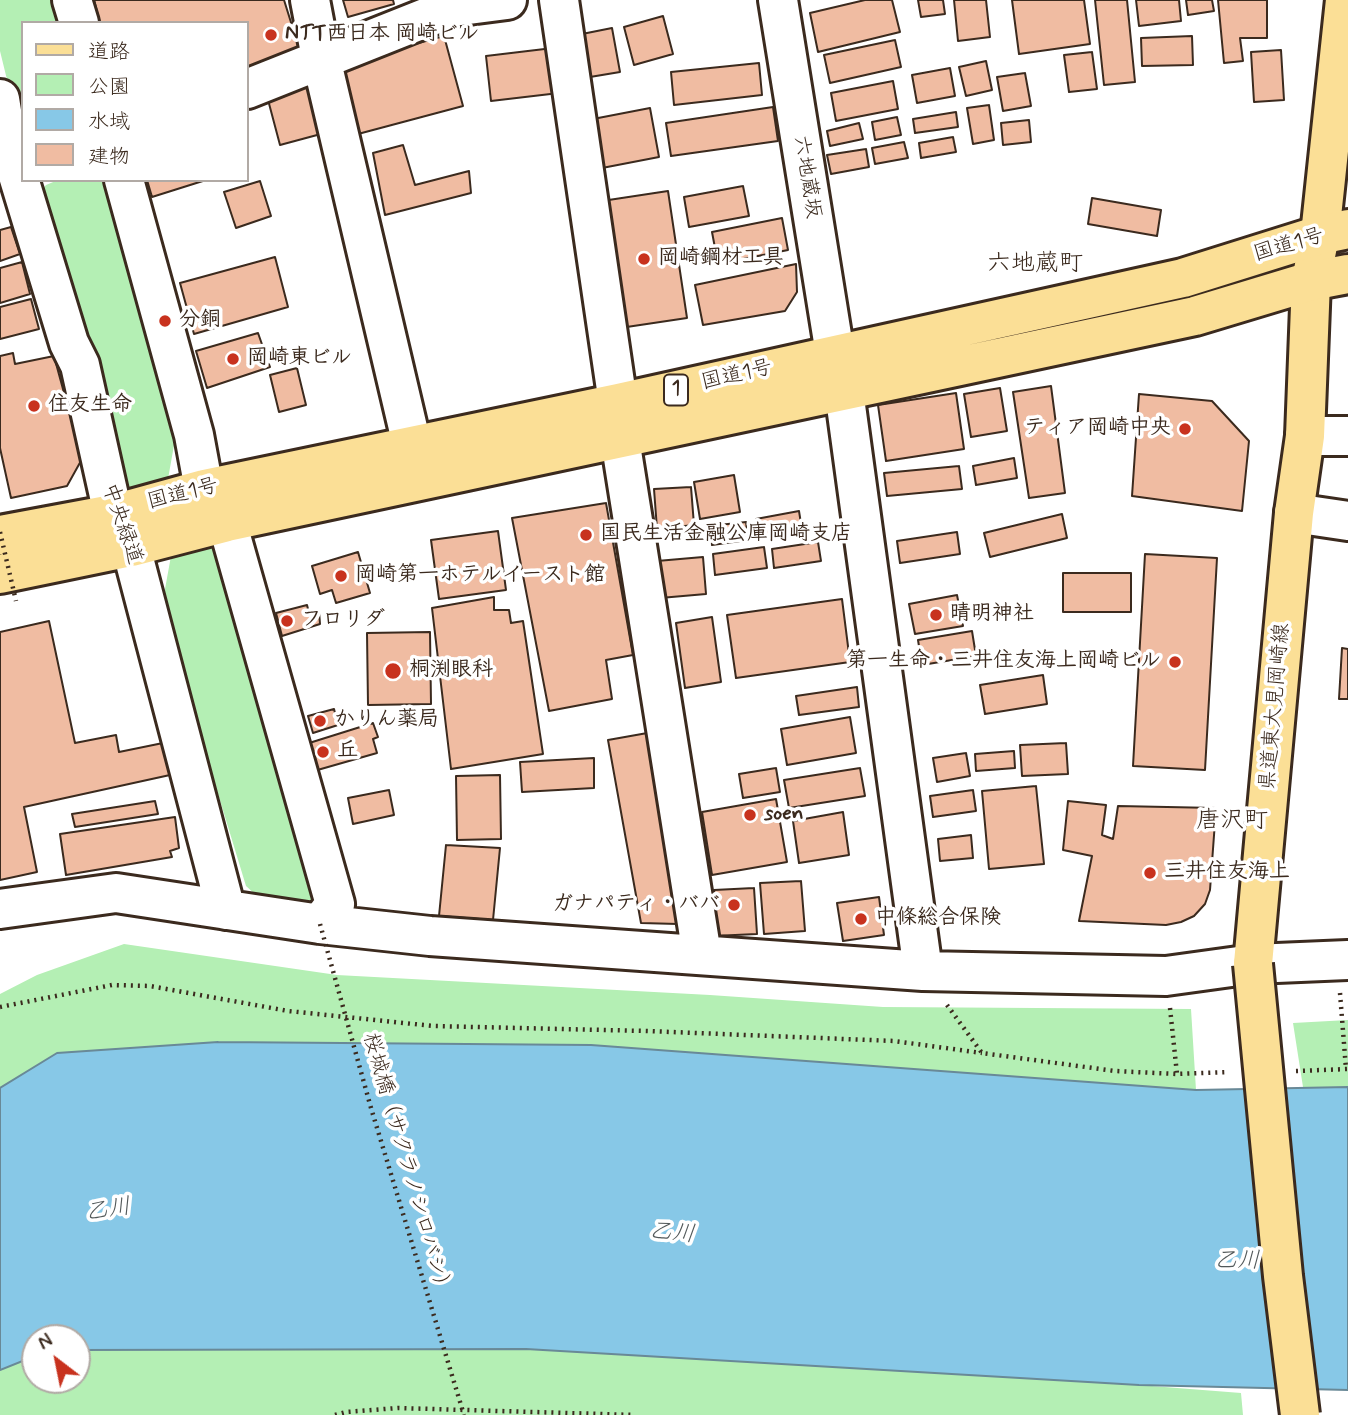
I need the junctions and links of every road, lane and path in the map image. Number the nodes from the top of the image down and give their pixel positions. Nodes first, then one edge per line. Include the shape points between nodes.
1 (72, 0) edge
2 (310, 0) edge
3 (507, 0) edge
4 (559, 0) edge
5 (778, 0) edge
6 (1345, 0) edge
7 (78, 21) edge
8 (321, 58) junction
9 (248, 89) edge
10 (0, 99) edge
11 (14, 180) edge
12 (125, 182) edge
13 (1334, 232) edge
14 (1348, 274) edge
15 (1311, 281) junction
16 (835, 354) junction
17 (844, 391) junction
18 (619, 421) junction
19 (1305, 436) junction
20 (1348, 436) edge
21 (412, 445) junction
22 (204, 489) junction
23 (113, 513) junction
24 (1294, 513) junction
25 (227, 522) junction
26 (1348, 522) edge
27 (0, 534) edge
28 (131, 547) junction
29 (8, 588) edge
30 (0, 909) edge
31 (226, 910) junction
32 (320, 924) junction
33 (702, 955) junction
34 (1343, 961) edge
35 (1253, 964) junction
36 (923, 971) junction
37 (1166, 976) junction
38 (0, 1007) edge
39 (982, 1053) junction
40 (1347, 1069) edge
41 (1294, 1071) dead end
42 (1229, 1072) dead end
43 (1177, 1074) junction
44 (335, 1415) edge
45 (464, 1415) edge
46 (635, 1415) edge
47 (1300, 1415) edge

1 - 7 street
2 - 8 street
3 - 8 street via 453,8
4 - 18 street
5 - 16 street, 六地蔵坂
6 - 13 main road, 県道東大見岡崎線
8 - 9 street
8 - 21 street
10 - 11 street, 中央緑道
11 - 23 street, 中央緑道 via 80,365
12 - 22 street via 194,435
13 - 15 main road, 県道東大見岡崎線
13 - 16 main road, 国道1号 / 1 via 1183,278
14 - 15 main road, 国道1号 / 1
15 - 17 main road, 国道1号 / 1 via 1195,316
15 - 19 main road, 県道東大見岡崎線
16 - 18 main road, 国道1号 / 1
17 - 18 main road, 国道1号 / 1
17 - 36 street
18 - 21 main road, 国道1号 / 1
18 - 25 main road, 国道1号 / 1
18 - 33 street
19 - 20 street
19 - 24 main road, 県道東大見岡崎線
21 - 22 main road, 国道1号 / 1
22 - 23 main road, 国道1号 / 1
22 - 25 street
23 - 27 main road, 国道1号 / 1
23 - 28 street, 中央緑道
24 - 26 street
24 - 35 main road, 県道東大見岡崎線
25 - 28 main road, 国道1号 / 1
25 - 32 street via 335,904
27 - 29 path, bridge
28 - 29 main road, 国道1号 / 1
28 - 31 street, 中央緑道
30 - 31 street via 116,893
31 - 32 street
32 - 33 street
32 - 45 path, 桜城橋（サクラノシロバシ）, bridge
33 - 36 street
34 - 35 street
34 - 40 path
35 - 37 street
35 - 47 main road, 県道東大見岡崎線, bridge
36 - 37 street
36 - 39 path
37 - 43 path
38 - 39 path via 112,985 150,986 288,1011 433,1026 894,1041
39 - 43 path via 1115,1071
40 - 41 path
42 - 43 path
44 - 46 path via 398,1408

